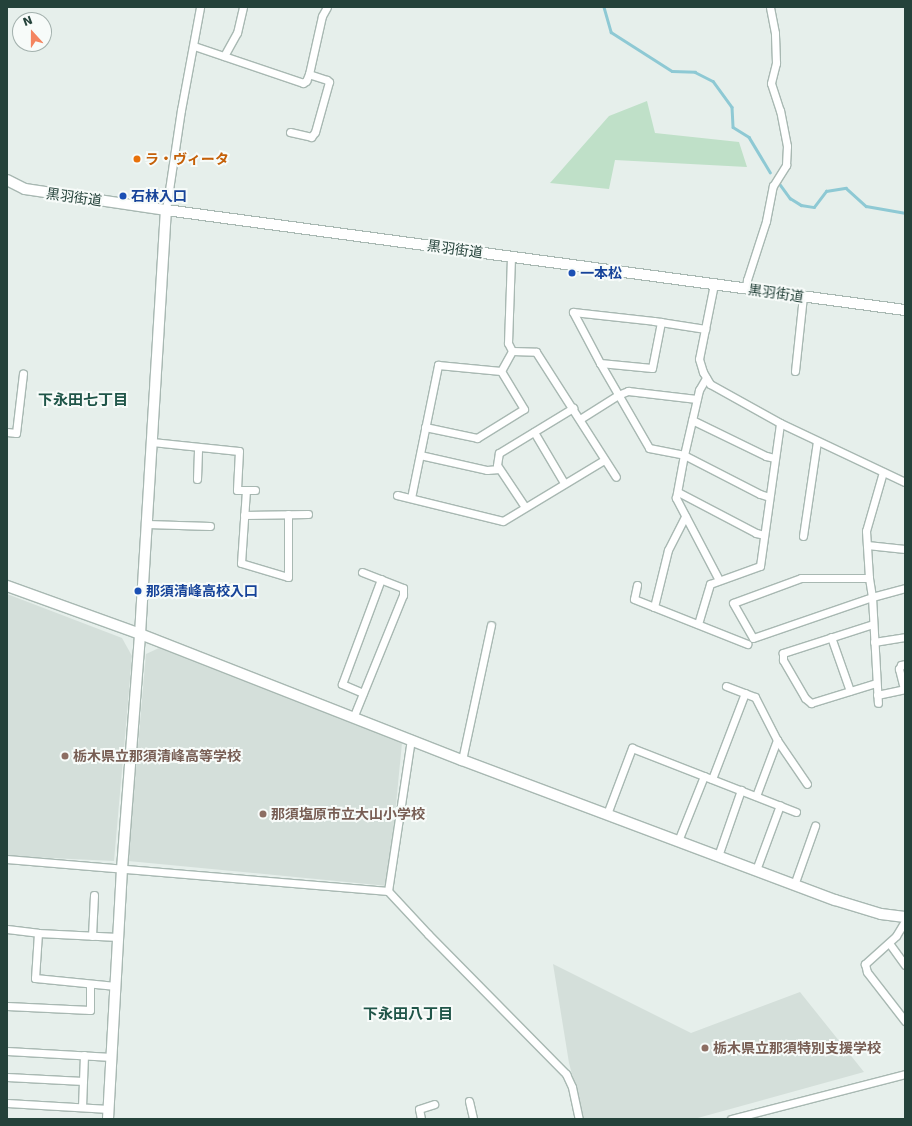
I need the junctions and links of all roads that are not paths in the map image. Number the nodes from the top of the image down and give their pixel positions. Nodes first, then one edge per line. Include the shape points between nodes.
1 (200, 7) edge
2 (243, 7) edge
3 (327, 7) edge
4 (770, 7) edge
5 (194, 46) junction
6 (224, 56) junction
7 (309, 74) junction
8 (290, 132) dead end
9 (7, 180) edge
10 (7, 187) edge
11 (25, 190) junction
12 (166, 210) junction
13 (511, 257) junction
14 (714, 284) junction
15 (746, 289) junction
16 (803, 296) junction
17 (905, 310) edge
18 (661, 322) junction
19 (705, 329) junction
20 (512, 351) junction
21 (600, 363) junction
22 (501, 371) junction
23 (795, 371) dead end
24 (22, 373) dead end
25 (706, 378) junction
26 (618, 394) junction
27 (697, 399) junction
28 (573, 408) junction
29 (580, 419) junction
30 (692, 420) junction
31 (780, 422) junction
32 (425, 427) junction
33 (7, 432) edge
34 (534, 432) junction
35 (817, 441) junction
36 (152, 442) junction
37 (198, 447) junction
38 (420, 455) junction
39 (684, 455) junction
40 (774, 458) junction
41 (604, 460) junction
42 (499, 469) junction
43 (884, 472) junction
44 (616, 477) dead end
45 (197, 479) dead end
46 (905, 482) edge
47 (564, 483) junction
48 (246, 490) junction
49 (255, 490) dead end
50 (678, 492) junction
51 (397, 495) dead end
52 (769, 497) junction
53 (411, 498) junction
54 (525, 507) junction
55 (288, 514) junction
56 (308, 514) dead end
57 (244, 515) junction
58 (685, 516) junction
59 (147, 524) junction
60 (210, 526) dead end
61 (764, 535) junction
62 (803, 536) dead end
63 (867, 545) junction
64 (905, 549) edge
65 (362, 572) dead end
66 (869, 578) junction
67 (381, 580) junction
68 (719, 580) junction
69 (637, 585) dead end
70 (7, 586) edge
71 (905, 588) edge
72 (872, 597) junction
73 (654, 607) junction
74 (698, 624) junction
75 (873, 624) junction
76 (491, 625) dead end
77 (140, 634) junction
78 (831, 637) junction
79 (905, 637) edge
80 (874, 642) junction
81 (747, 644) dead end
82 (905, 664) edge
83 (876, 683) junction
84 (726, 686) dead end
85 (905, 689) edge
86 (850, 691) junction
87 (363, 693) junction
88 (745, 694) junction
89 (877, 694) junction
90 (878, 703) dead end
91 (353, 718) junction
92 (411, 740) junction
93 (777, 740) junction
94 (462, 760) junction
95 (704, 776) junction
96 (712, 779) junction
97 (806, 784) dead end
98 (741, 790) junction
99 (756, 796) junction
100 (780, 805) junction
101 (796, 812) dead end
102 (607, 814) junction
103 (815, 826) dead end
104 (678, 841) junction
105 (718, 856) junction
106 (7, 859) edge
107 (122, 869) junction
108 (756, 870) junction
109 (794, 885) junction
110 (388, 891) junction
111 (94, 895) dead end
112 (905, 917) edge
113 (905, 921) edge
114 (7, 929) edge
115 (38, 933) junction
116 (92, 936) junction
117 (118, 937) junction
118 (889, 943) junction
119 (905, 965) edge
120 (90, 984) junction
121 (116, 986) junction
122 (7, 1006) edge
123 (905, 1021) edge
124 (7, 1051) edge
125 (84, 1055) junction
126 (112, 1057) junction
127 (905, 1074) edge
128 (7, 1077) edge
129 (83, 1081) junction
130 (469, 1101) dead end
131 (7, 1103) edge
132 (434, 1104) dead end
133 (82, 1108) junction
134 (108, 1114) edge
135 (421, 1119) edge
136 (473, 1119) edge
137 (579, 1119) edge
138 (731, 1119) edge

1 - 5 street
2 - 6 street via 237,33
3 - 7 street via 322,16
4 - 15 street via 775,33 776,63 771,83 787,146 786,164 773,186 766,221
5 - 6 street
5 - 12 street via 181,110
6 - 7 street via 300,83 306,81
7 - 8 street via 329,82 315,132 310,137
9 - 11 street, 黒羽街道
10 - 11 street
11 - 12 street, 黒羽街道
12 - 13 street, 黒羽街道
12 - 36 street
13 - 14 street, 黒羽街道
13 - 20 street via 508,343
14 - 15 street, 黒羽街道
14 - 19 street
15 - 16 street, 黒羽街道
16 - 17 street, 黒羽街道
16 - 23 street
18 - 19 street
18 - 21 street via 652,368
18 - 21 street via 573,312
19 - 25 street via 699,359
20 - 22 street
20 - 28 street via 536,352
21 - 26 street
22 - 32 street via 438,365
22 - 32 street via 524,409 477,438
24 - 33 street via 16,432
25 - 27 street
25 - 31 street via 715,387
26 - 27 street via 628,391
26 - 29 street
26 - 39 street via 649,448
27 - 30 street
28 - 29 street
28 - 34 street
29 - 41 street
30 - 39 street
30 - 40 street
31 - 35 street
31 - 40 street
32 - 38 street
34 - 42 street via 499,453
34 - 47 street
35 - 43 street
35 - 62 street
36 - 37 street
36 - 59 street
37 - 45 street
37 - 48 street via 239,451 237,490
38 - 42 street via 487,470
38 - 53 street
39 - 50 street
39 - 52 street
40 - 52 street
41 - 44 street
41 - 47 street
42 - 54 street
43 - 46 street
43 - 63 street via 866,531
47 - 54 street
48 - 49 street
48 - 57 street
50 - 58 street via 676,498
50 - 61 street
51 - 53 street
52 - 61 street
53 - 54 street via 503,521
55 - 56 street
55 - 57 street
55 - 57 street via 288,578 241,563
58 - 68 street
58 - 73 street via 668,550
59 - 60 street
59 - 77 street
61 - 68 street via 760,566
63 - 64 street
63 - 66 street
65 - 67 street
66 - 72 street
66 - 72 street via 801,578 733,603 753,638
67 - 87 street via 342,684
67 - 87 street via 402,588 403,594
68 - 74 street via 710,584
69 - 73 street via 634,599
70 - 77 street
71 - 72 street
72 - 75 street
73 - 74 street
74 - 81 street
75 - 78 street
75 - 80 street
76 - 94 street
77 - 91 street
77 - 107 street
78 - 86 street
78 - 86 street via 783,653 783,660 805,698 811,703
79 - 80 street
80 - 83 street
82 - 85 street via 899,669
83 - 86 street
83 - 89 street
84 - 88 street
85 - 89 street
87 - 91 street
88 - 93 street via 755,698
88 - 96 street
89 - 90 street
91 - 92 street
92 - 94 street
92 - 110 street
93 - 97 street
93 - 99 street
94 - 102 street
95 - 96 street
95 - 102 street via 632,748
95 - 104 street
96 - 98 street
98 - 99 street
98 - 105 street
99 - 100 street
100 - 101 street
100 - 108 street
102 - 104 street
103 - 109 street
104 - 105 street
105 - 108 street
106 - 107 street
107 - 110 street
107 - 117 street
108 - 109 street
109 - 112 street via 881,914
110 - 137 street via 566,1074 572,1087
111 - 116 street
113 - 118 street
114 - 115 street
115 - 116 street
115 - 120 street via 35,978
116 - 117 street
117 - 121 street
118 - 119 street
118 - 123 street via 865,964 867,972
120 - 121 street
120 - 122 street via 90,1010
121 - 126 street
124 - 125 street
125 - 126 street
125 - 129 street
126 - 134 street
127 - 138 street
128 - 129 street
129 - 133 street
130 - 136 street
131 - 133 street
132 - 135 street via 419,1109
133 - 134 street

